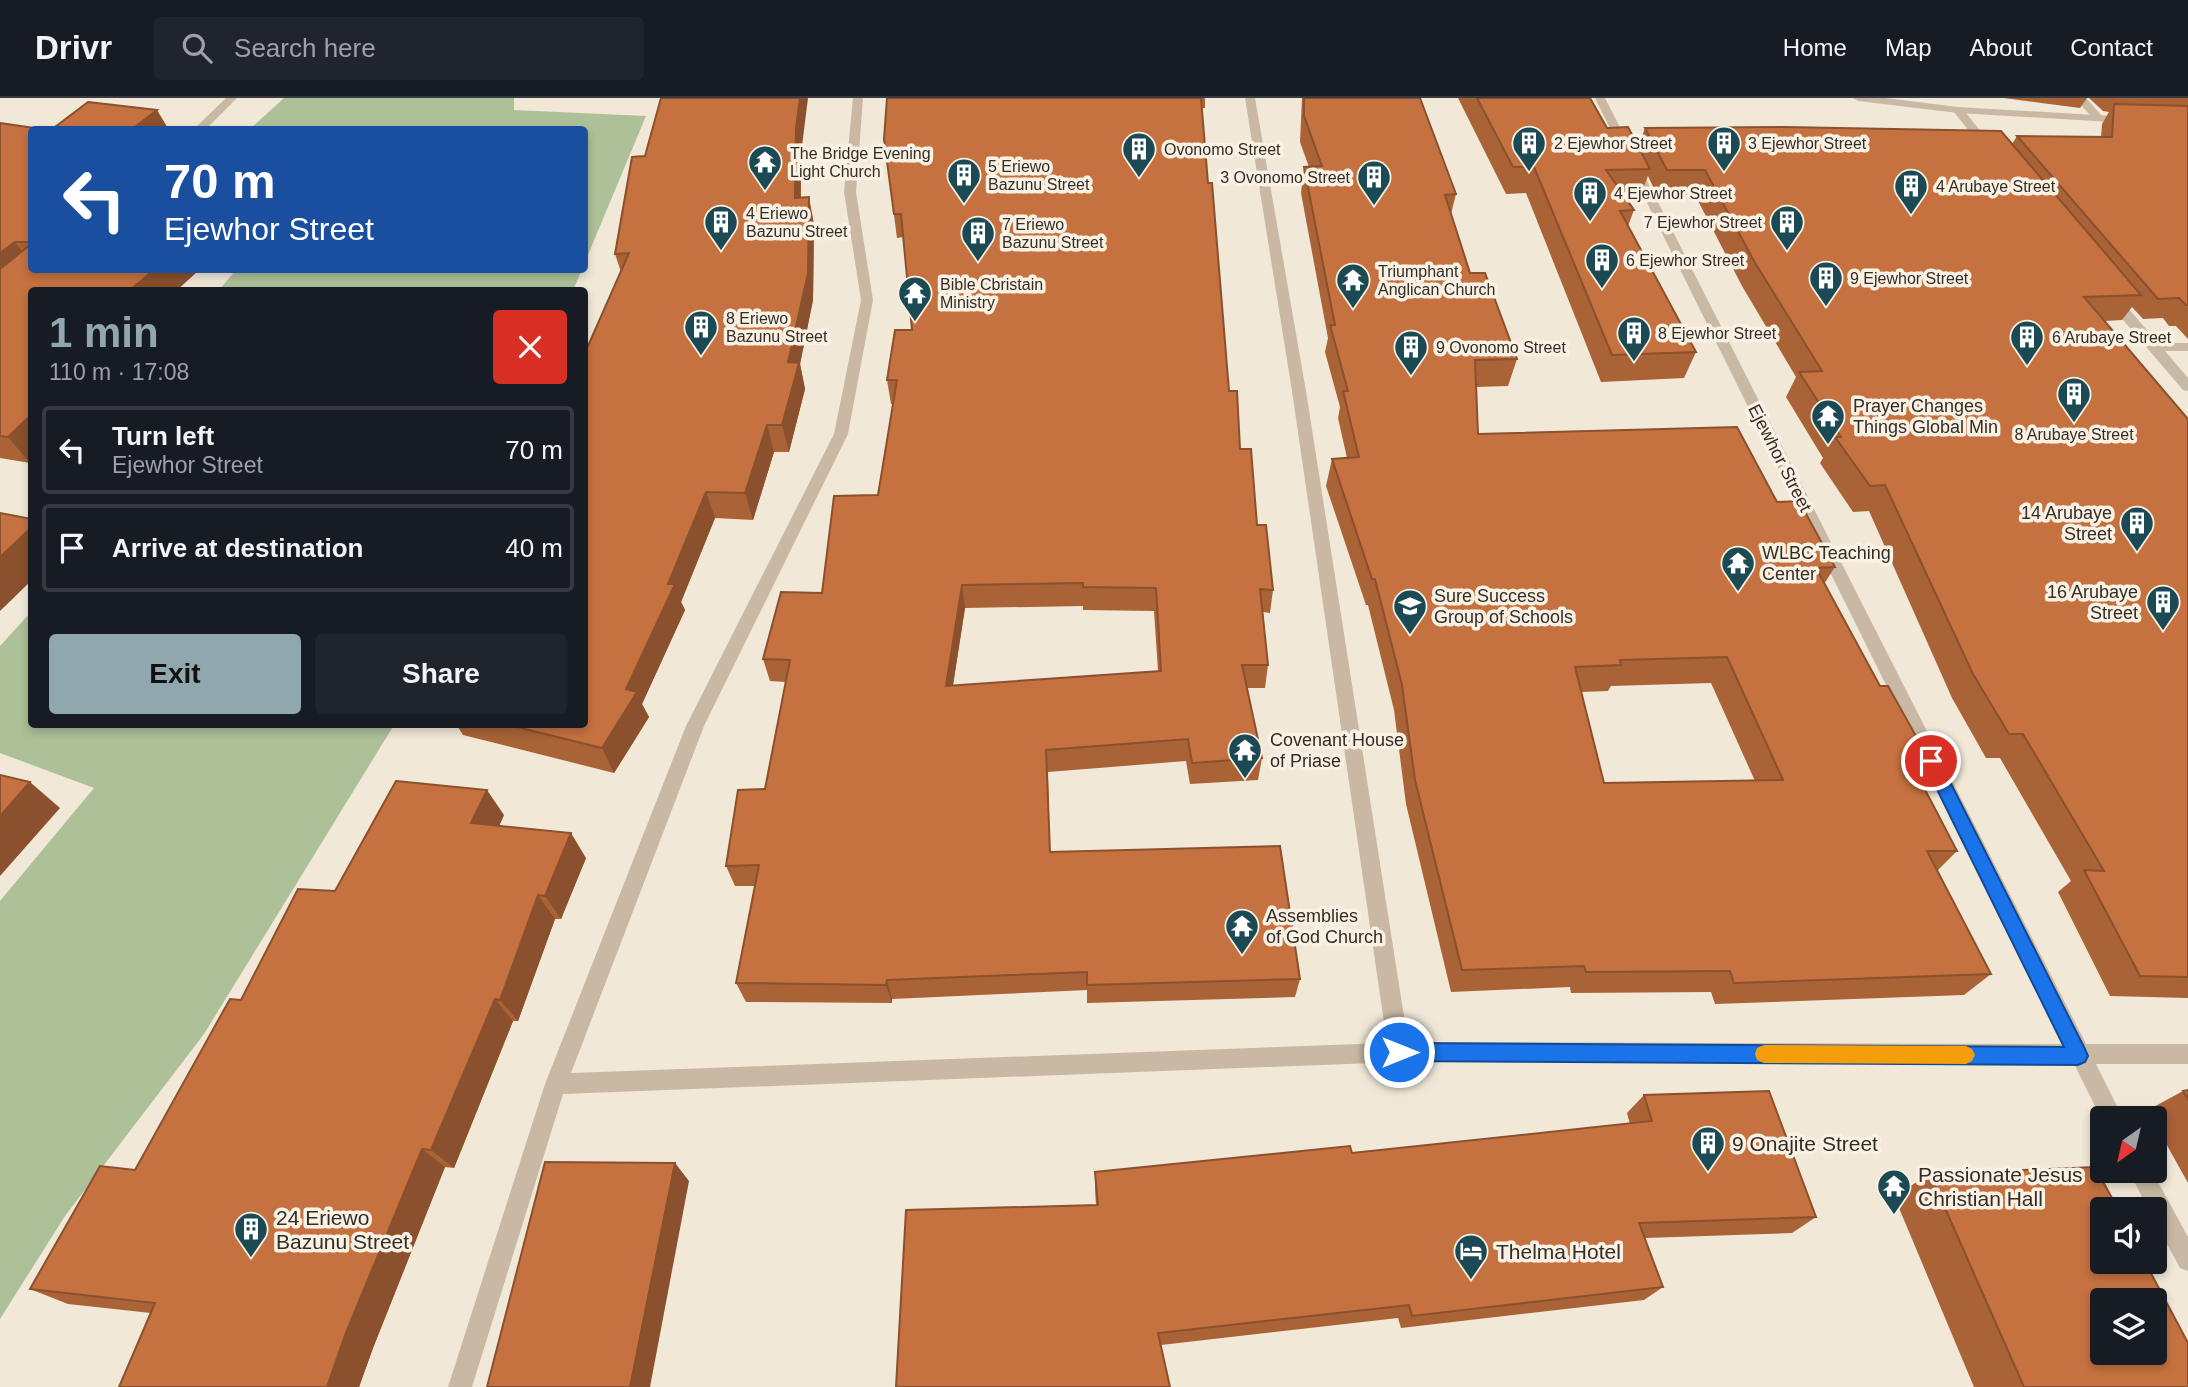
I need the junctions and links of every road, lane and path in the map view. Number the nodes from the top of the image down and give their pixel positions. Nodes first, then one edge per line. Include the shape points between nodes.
1 (232, 98) edge
2 (858, 98) edge
3 (1250, 98) edge
4 (1600, 98) edge
5 (1857, 98) edge
6 (2080, 98) edge
7 (1958, 110) junction
8 (2099, 119) junction
9 (2137, 120) edge
10 (202, 126) edge
11 (1998, 160) edge
12 (2100, 284) edge
13 (2153, 347) junction
14 (2188, 347) edge
15 (2188, 387) edge
16 (1399, 1052) junction
17 (2188, 1054) edge
18 (2078, 1056) junction
19 (556, 1084) junction
20 (2105, 1106) edge
21 (2146, 1183) edge
22 (2188, 1260) edge
23 (460, 1387) edge

1 - 10 street
2 - 19 street via 850,192 867,300 841,434 695,726
3 - 16 street
4 - 18 street, Ejewhor Street
5 - 7 street
6 - 8 street
7 - 8 street
7 - 11 street
8 - 9 street
12 - 13 street
13 - 14 street
13 - 15 street
16 - 18 street
16 - 19 street
17 - 18 street
18 - 20 street, Ejewhor Street
19 - 23 street
21 - 22 street

